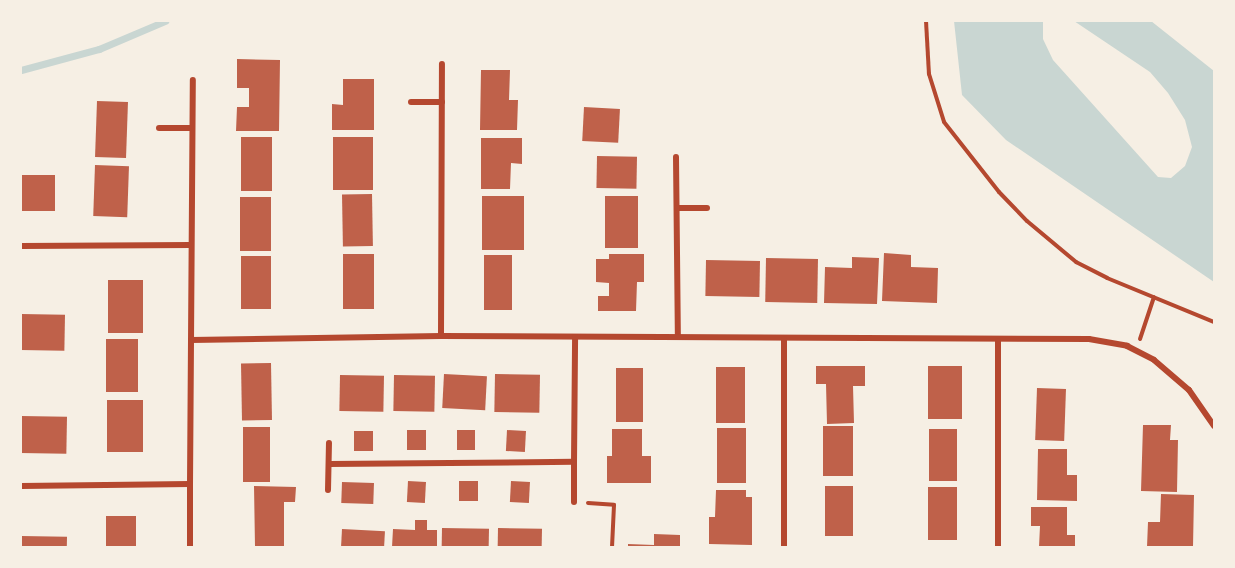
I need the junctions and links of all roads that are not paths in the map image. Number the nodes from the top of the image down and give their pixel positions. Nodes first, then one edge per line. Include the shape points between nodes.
1 (442, 64) dead end
2 (193, 80) dead end
3 (411, 102) dead end
4 (442, 102) junction
5 (159, 128) dead end
6 (192, 128) junction
7 (676, 157) dead end
8 (677, 208) junction
9 (707, 208) dead end
10 (190, 245) junction
11 (21, 246) edge
12 (441, 336) junction
13 (678, 336) junction
14 (575, 337) junction
15 (784, 339) junction
16 (192, 340) junction
17 (998, 341) junction
18 (1214, 426) edge
19 (329, 443) dead end
20 (574, 462) junction
21 (329, 464) junction
22 (190, 484) junction
23 (21, 486) edge
24 (328, 490) dead end
25 (574, 502) road end
26 (190, 547) edge
27 (784, 547) edge
28 (998, 547) edge

1 - 4 street
2 - 6 street
3 - 4 street
4 - 12 street
5 - 6 street
6 - 10 street
7 - 8 street
8 - 9 street
8 - 13 street
10 - 11 street
10 - 16 street
12 - 14 street
12 - 16 street
13 - 14 street
13 - 15 street
14 - 20 street
15 - 17 street
15 - 27 street
16 - 22 street
17 - 18 street via 1089,339 1120,344 1154,360 1190,390
17 - 28 street
19 - 21 street
20 - 21 street
20 - 25 street
21 - 24 street
22 - 23 street
22 - 26 street

